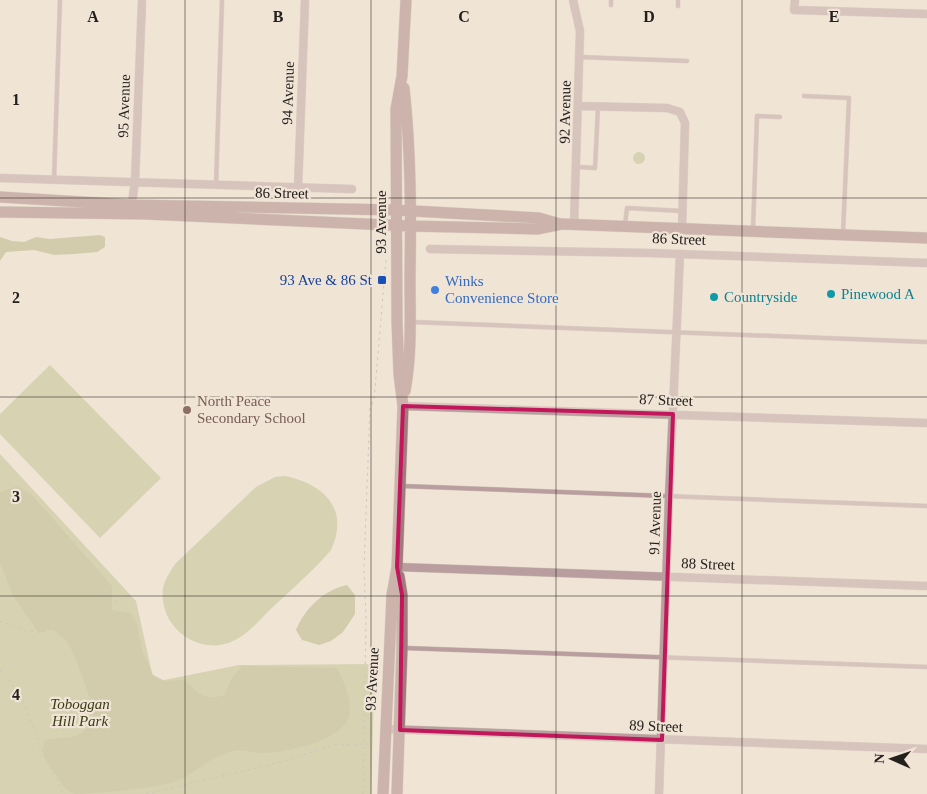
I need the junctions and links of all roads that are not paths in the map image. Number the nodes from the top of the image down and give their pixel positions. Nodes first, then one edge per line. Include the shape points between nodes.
1 (60, 0) edge
2 (142, 0) edge
3 (222, 0) edge
4 (305, 0) edge
5 (406, 0) edge
6 (573, 0) edge
7 (678, 0) edge
8 (795, 0) edge
9 (678, 6) dead end
10 (927, 14) edge
11 (579, 56) junction
12 (687, 61) dead end
13 (402, 76) junction
14 (804, 96) dead end
15 (578, 106) junction
16 (598, 107) junction
17 (780, 117) dead end
18 (578, 167) junction
19 (0, 178) edge
20 (54, 180) junction
21 (135, 182) junction
22 (216, 186) junction
23 (298, 188) junction
24 (352, 189) dead end
25 (0, 196) edge
26 (131, 209) junction
27 (396, 210) junction
28 (410, 211) junction
29 (682, 211) junction
30 (0, 212) edge
31 (562, 224) junction
32 (574, 225) junction
33 (396, 226) junction
34 (410, 226) junction
35 (625, 227) junction
36 (682, 229) junction
37 (753, 232) junction
38 (843, 235) junction
39 (927, 238) edge
40 (430, 249) dead end
41 (680, 254) junction
42 (927, 263) edge
43 (410, 322) junction
44 (677, 333) junction
45 (927, 342) edge
46 (403, 402) junction
47 (673, 414) junction
48 (927, 423) edge
49 (400, 486) junction
50 (669, 496) junction
51 (927, 506) edge
52 (397, 567) junction
53 (666, 577) junction
54 (927, 586) edge
55 (402, 648) junction
56 (664, 659) junction
57 (927, 667) edge
58 (385, 730) junction
59 (400, 730) junction
60 (662, 740) junction
61 (927, 749) edge
62 (383, 794) edge
63 (397, 794) edge
64 (659, 794) edge

1 - 20 lane
2 - 21 street, 95 Avenue
3 - 22 lane
4 - 23 street, 94 Avenue
5 - 13 main road, 93 Avenue
6 - 11 street, 92 Avenue via 579,19
7 - 9 lane
8 - 10 street via 794,10
11 - 12 lane
11 - 15 street, 92 Avenue
13 - 27 main road, 93 Avenue via 396,109
13 - 28 main road, 93 Avenue via 410,164
14 - 38 lane via 849,98
15 - 16 street
15 - 18 street, 92 Avenue
16 - 18 lane via 595,168
16 - 29 street via 675,109 683,117
17 - 37 lane via 757,116
18 - 32 street, 92 Avenue
19 - 20 street, 86 Street
20 - 21 street, 86 Street
21 - 22 street, 86 Street
21 - 26 street, 95 Avenue
22 - 23 street, 86 Street
23 - 24 street, 86 Street
25 - 26 main road, 86 Street
26 - 27 main road, 86 Street
26 - 30 main road, 86 Street
26 - 33 main road, 86 Street
27 - 28 main road, 86 Street
27 - 33 main road, 93 Avenue
28 - 31 main road, 86 Street via 539,218
28 - 34 main road, 93 Avenue
29 - 35 lane via 627,208
29 - 36 street
31 - 32 main road, 86 Street
31 - 34 main road, 86 Street via 536,229
32 - 35 main road, 86 Street
33 - 34 main road, 86 Street
33 - 46 main road, 93 Avenue via 398,374
34 - 43 main road, 93 Avenue
35 - 36 main road, 86 Street
36 - 37 main road, 86 Street
37 - 38 main road, 86 Street
38 - 39 main road, 86 Street
40 - 41 street, 86 Street
41 - 42 street, 86 Street
41 - 44 street, 91 Avenue
43 - 44 lane
43 - 46 main road, 93 Avenue via 408,374
44 - 45 lane
44 - 47 street, 91 Avenue
46 - 47 street, 87 Street
46 - 49 main road, 93 Avenue
47 - 48 street, 87 Street
47 - 50 street, 91 Avenue
49 - 50 lane
49 - 52 main road, 93 Avenue
50 - 51 lane
50 - 53 street, 91 Avenue
52 - 53 street, 88 Street
52 - 55 main road, 93 Avenue via 402,595
52 - 58 main road, 93 Avenue via 392,594
53 - 54 street, 88 Street
53 - 56 street, 91 Avenue
55 - 56 lane
55 - 59 main road, 93 Avenue
56 - 57 lane
56 - 60 street, 91 Avenue
58 - 59 street, 89 Street
58 - 62 main road, 93 Avenue
59 - 60 street, 89 Street
59 - 63 main road, 93 Avenue
60 - 61 street, 89 Street
60 - 64 street, 91 Avenue

